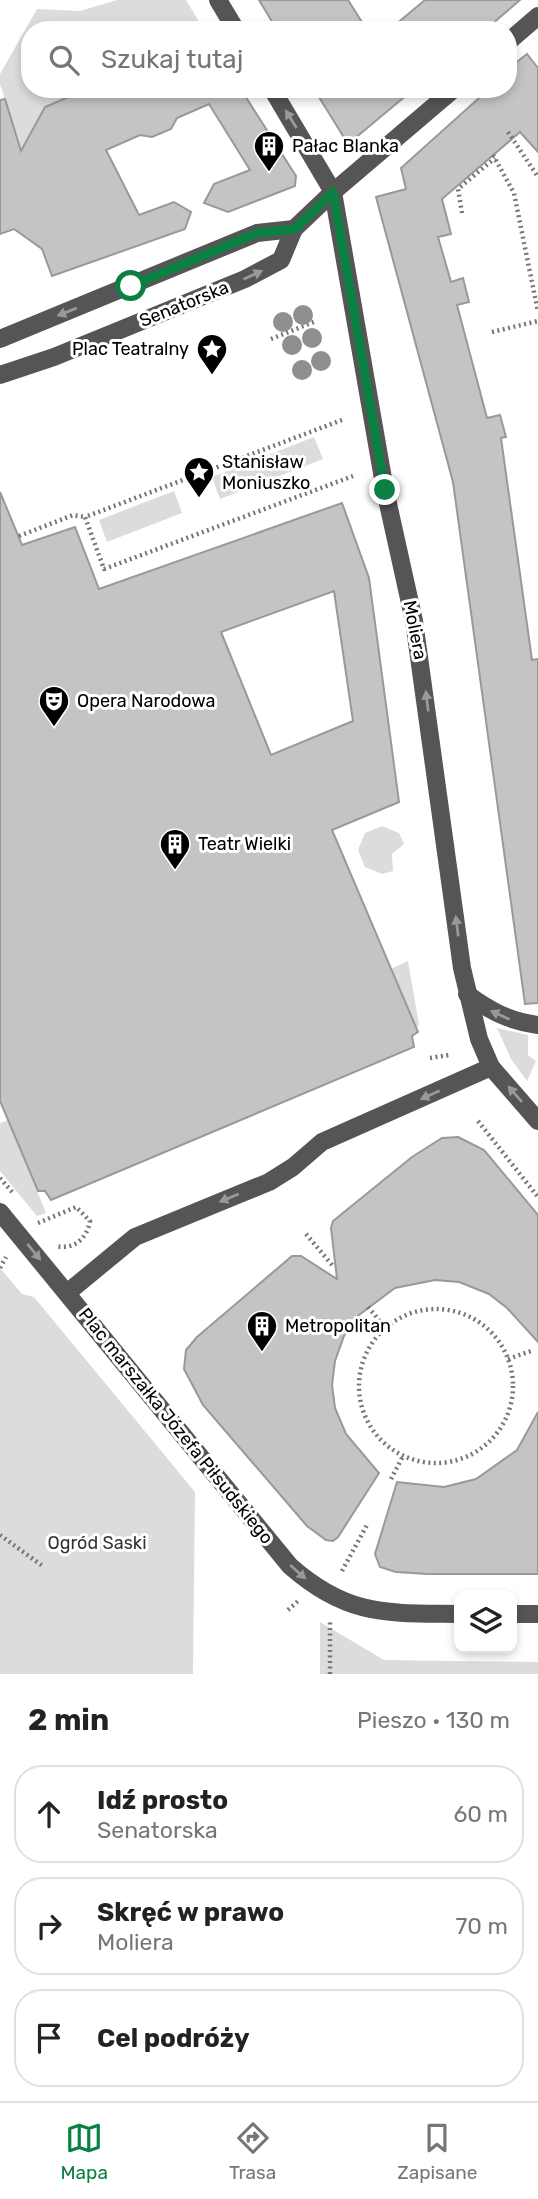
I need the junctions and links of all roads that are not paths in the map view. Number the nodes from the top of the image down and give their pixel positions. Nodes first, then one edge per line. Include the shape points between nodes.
1 (218, 0) edge
2 (538, 16) edge
3 (231, 21) edge
4 (517, 34) edge
5 (277, 98) edge
6 (443, 98) edge
7 (333, 192) junction
8 (295, 229) junction
9 (0, 340) edge
10 (6, 374) edge
11 (467, 994) junction
12 (538, 1025) edge
13 (491, 1067) junction
14 (538, 1121) edge
15 (0, 1212) edge
16 (67, 1293) junction
17 (454, 1614) edge
18 (517, 1614) edge
19 (538, 1614) edge

1 - 3 street
2 - 4 street
7 -> 5 street
6 - 7 street, Senatorska
7 - 8 street, Senatorska
11 -> 7 street, Moliera via 414,621 383,479
8 -> 9 street, Senatorska via 257,233
10 -> 8 street, Senatorska via 264,270 281,260
12 -> 11 street via 502,1016
11 - 13 street, Moliera
14 -> 13 street, Moliera
13 -> 16 street, Plac marszałka Józefa Piłsudskiego via 322,1142 269,1182 135,1237
15 -> 16 street
16 -> 17 street, Plac marszałka Józefa Piłsudskiego via 290,1566 310,1583 352,1605 380,1613
18 - 19 street

